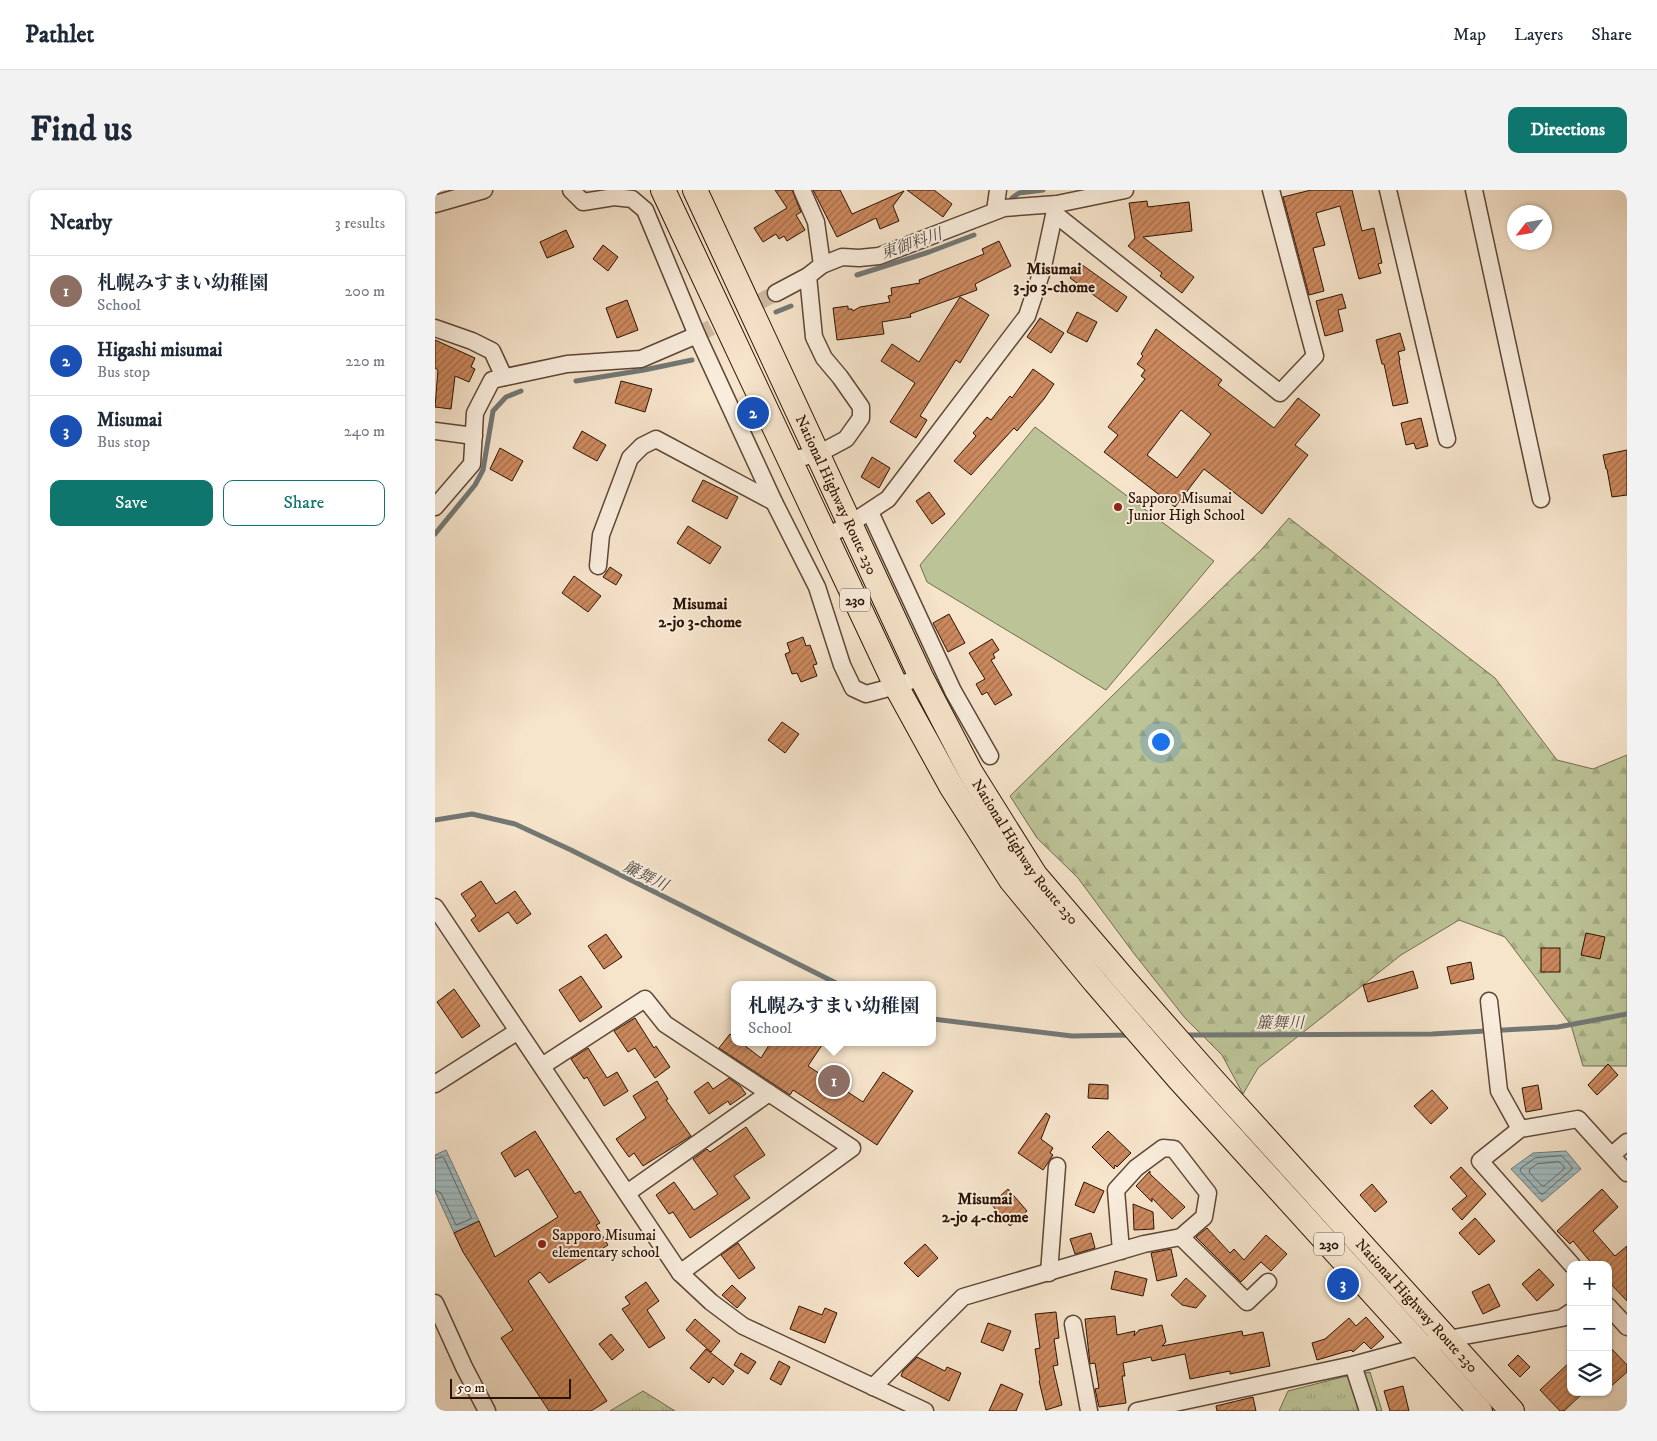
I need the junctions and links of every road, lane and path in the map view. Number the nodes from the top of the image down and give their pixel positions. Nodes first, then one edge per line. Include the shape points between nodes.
1 (484, 190) edge
2 (571, 190) edge
3 (663, 190) edge
4 (695, 190) edge
5 (802, 190) edge
6 (998, 190) edge
7 (1125, 190) edge
8 (1271, 190) edge
9 (1388, 190) edge
10 (1474, 190) edge
11 (465, 192) edge
12 (435, 204) edge
13 (1056, 209) junction
14 (995, 211) junction
15 (822, 265) junction
16 (808, 276) junction
17 (775, 293) tunnel mouth
18 (435, 328) edge
19 (697, 335) junction
20 (504, 377) junction
21 (435, 431) edge
22 (474, 436) junction
23 (1447, 439) dead end
24 (818, 454) junction
25 (790, 460) junction
26 (1541, 499) dead end
27 (774, 502) junction
28 (435, 507) edge
29 (870, 512) junction
30 (850, 524) junction
31 (825, 537) junction
32 (598, 566) dead end
33 (921, 677) junction
34 (896, 686) junction
35 (990, 756) dead end
36 (435, 908) edge
37 (1489, 1001) dead end
38 (518, 1031) junction
39 (542, 1066) junction
40 (435, 1084) edge
41 (769, 1093) junction
42 (1520, 1129) junction
43 (1627, 1142) edge
44 (1611, 1155) junction
45 (1057, 1166) dead end
46 (1627, 1173) edge
47 (627, 1193) junction
48 (1181, 1236) junction
49 (1121, 1250) junction
50 (1568, 1261) edge
51 (1049, 1272) junction
52 (681, 1273) junction
53 (1268, 1282) dead end
54 (435, 1302) edge
55 (1612, 1310) edge
56 (1567, 1315) edge
57 (1073, 1324) dead end
58 (1627, 1327) edge
59 (1448, 1339) junction
60 (1422, 1346) junction
61 (1353, 1365) junction
62 (873, 1386) junction
63 (487, 1411) edge
64 (925, 1411) edge
65 (1089, 1411) edge
66 (1137, 1411) edge
67 (1368, 1411) edge
68 (1480, 1411) edge
69 (1512, 1411) edge

1 - 11 street
2 - 19 street via 583,202 614,197 632,199 645,210
3 - 25 highway, National Highway Route 230 / 230
4 - 24 highway, National Highway Route 230 / 230
5 - 15 street via 816,222
6 - 14 street
7 - 13 street
8 - 13 street via 1315,356 1280,393
9 - 23 street
10 - 26 street
11 - 12 street
13 - 14 street via 1004,208
13 - 29 street via 1042,271 1027,316 888,499
14 - 15 street via 879,256 841,257
15 - 16 street
16 - 17 street
16 - 24 street via 814,337 824,358 861,407 861,418 846,439
18 - 20 street via 492,351
19 - 20 street via 641,359 567,364
19 - 27 street
20 - 22 street via 492,380 475,413
21 - 22 street
22 - 28 street via 472,464
24 - 25 street
24 - 30 highway, National Highway Route 230 / 230
25 - 31 highway, National Highway Route 230 / 230
27 - 32 street via 657,439 642,446 630,458 601,535
27 - 34 street via 817,587 842,665 853,688 866,694
29 - 30 street
29 - 35 street via 953,691
30 - 31 street
30 - 33 highway, National Highway Route 230 / 230
31 - 34 highway, National Highway Route 230 / 230
33 - 34 street
33 - 59 highway, National Highway Route 230 / 230 via 971,773 1035,875 1212,1079
34 - 60 highway, National Highway Route 230 / 230 via 951,786 1011,880 1178,1078
36 - 38 street
37 - 42 street via 1499,1091
38 - 39 street
38 - 40 street
39 - 41 street via 645,999 665,1024
39 - 47 street
41 - 47 street
41 - 52 street via 852,1148
42 - 44 street via 1578,1119
42 - 50 street via 1480,1161
43 - 44 street
44 - 46 street
45 - 51 street
47 - 52 street
48 - 49 street
48 - 49 street via 1204,1217 1208,1193 1174,1149 1163,1148 1136,1168 1116,1190
48 - 53 street via 1247,1302
49 - 51 street
51 - 62 street via 963,1297
52 - 62 street via 711,1302 743,1326
54 - 63 street
55 - 58 street
56 - 59 street
57 - 65 street
59 - 60 street
59 - 69 highway, National Highway Route 230 / 230
60 - 61 street
60 - 68 highway, National Highway Route 230 / 230
61 - 66 street
61 - 67 street
62 - 64 street

